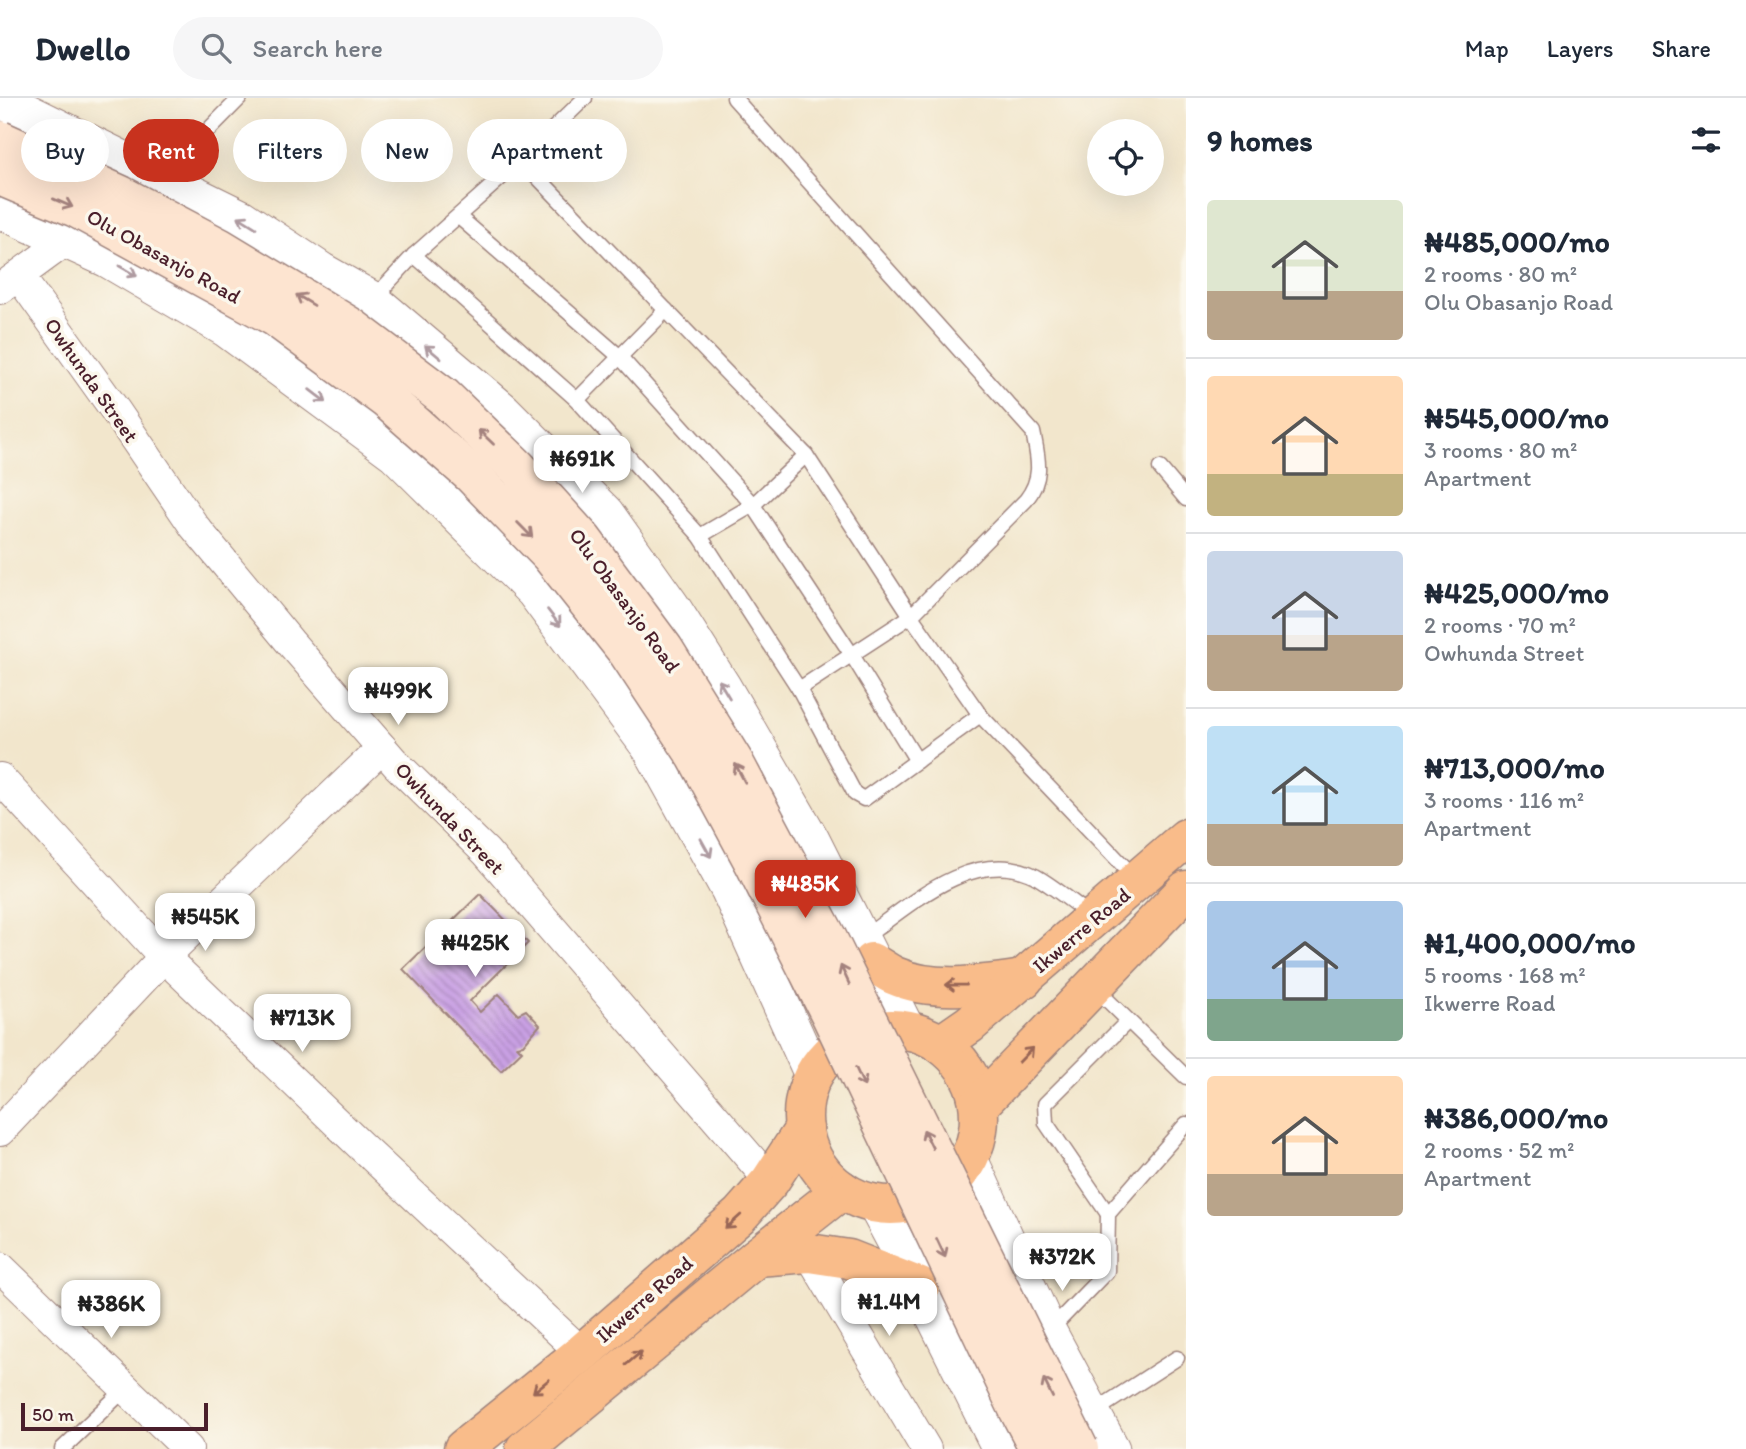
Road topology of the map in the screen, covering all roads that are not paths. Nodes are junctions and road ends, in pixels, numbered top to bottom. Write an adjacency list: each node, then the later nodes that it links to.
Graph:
1 (240, 98): 5 (lane)
2 (585, 98): 6 (lane)
3 (734, 98): 27 (lane)
4 (0, 99): 8 (street)
5 (219, 119)
6 (563, 119)
7 (0, 140): 49 (main road, Olu Obasanjo Road, one-way to 7, bridge)
8 (123, 158)
9 (0, 176): 49 (main road, Olu Obasanjo Road, one-way to 49, bridge)
10 (172, 182): 18 (street, one-way to 10)
11 (497, 182): 14 (lane)
12 (542, 182): 19 (lane)
13 (0, 210): 15 (street)
14 (459, 217): 16 (lane); 20 (lane)
15 (66, 240): 17 (street); 37 (street, one-way to 37)
16 (414, 255): 18 (lane); 21 (lane)
17 (10, 283): 31 (street, Owhunda Street)
18 (372, 300): 35 (street, one-way to 18)
19 (666, 310): 20 (lane); 22 (lane)
20 (620, 357): 21 (lane); 25 (lane)
21 (577, 400): 26 (lane)
22 (806, 455): 25 (lane); 27 (lane)
23 (1160, 468): 24 (lane)
24 (1186, 499)
25 (753, 505): 26 (lane); 28 (lane)
26 (700, 536): 29 (lane)
27 (911, 617): 28 (lane); 30 (lane)
28 (852, 655): 29 (lane); 32 (lane)
29 (799, 689): 32 (lane)
30 (980, 715): 32 (lane); 36 (lane)
31 (383, 748): 41 (street); 54 (street, Owhunda Street)
32 (917, 761)
33 (0, 778): 41 (street)
34 (1186, 838): 36 (main road, Ikwerre Road)
35 (811, 840): 37 (street); 40 (street)
36 (1138, 882): 39 (main road, Ikwerre Road)
37 (729, 889): 46 (street)
38 (1185, 894): 43 (main road, Ikwerre Road)
39 (1095, 918): 40 (lane); 42 (main road, Ikwerre Road)
40 (866, 951): 42 (main road, one-way to 40); 45 (street)
41 (164, 957): 52 (street); 62 (street)
42 (1024, 979): 45 (main road, Ikwerre Road)
43 (1093, 986): 44 (lane); 48 (main road, Ikwerre Road, one-way to 43)
44 (1128, 1021): 47 (lane); 56 (lane)
45 (923, 1037): 46 (main road); 48 (main road)
46 (813, 1075): 51 (main road)
47 (1186, 1077)
48 (979, 1105): 53 (main road)
49 (895, 1111): 66 (main road, one-way to 49, bridge); 73 (main road, one-way to 73, bridge)
50 (1186, 1124): 56 (lane)
51 (804, 1129): 54 (main road, Ikwerre Road); 55 (main road)
52 (0, 1131)
53 (969, 1158): 55 (main road); 61 (street)
54 (770, 1181): 62 (main road, Ikwerre Road, one-way to 62)
55 (859, 1198): 58 (main road, Ikwerre Road); 60 (street)
56 (1108, 1214): 61 (lane)
57 (809, 1253): 58 (main road); 60 (main road); 71 (street)
58 (757, 1256): 67 (main road, Ikwerre Road, one-way to 58)
59 (0, 1267): 65 (street)
60 (920, 1287): 64 (street)
61 (1052, 1338): 64 (street); 66 (street)
62 (582, 1353): 70 (main road, Ikwerre Road, one-way to 70)
63 (1177, 1358): 66 (lane)
64 (968, 1384): 72 (street)
65 (125, 1389): 68 (lane); 69 (street)
66 (1085, 1432): 74 (street)
67 (532, 1447)
68 (62, 1449)
69 (188, 1449)
70 (463, 1449)
71 (926, 1449)
72 (1001, 1449)
73 (1039, 1449)
74 (1111, 1449)

